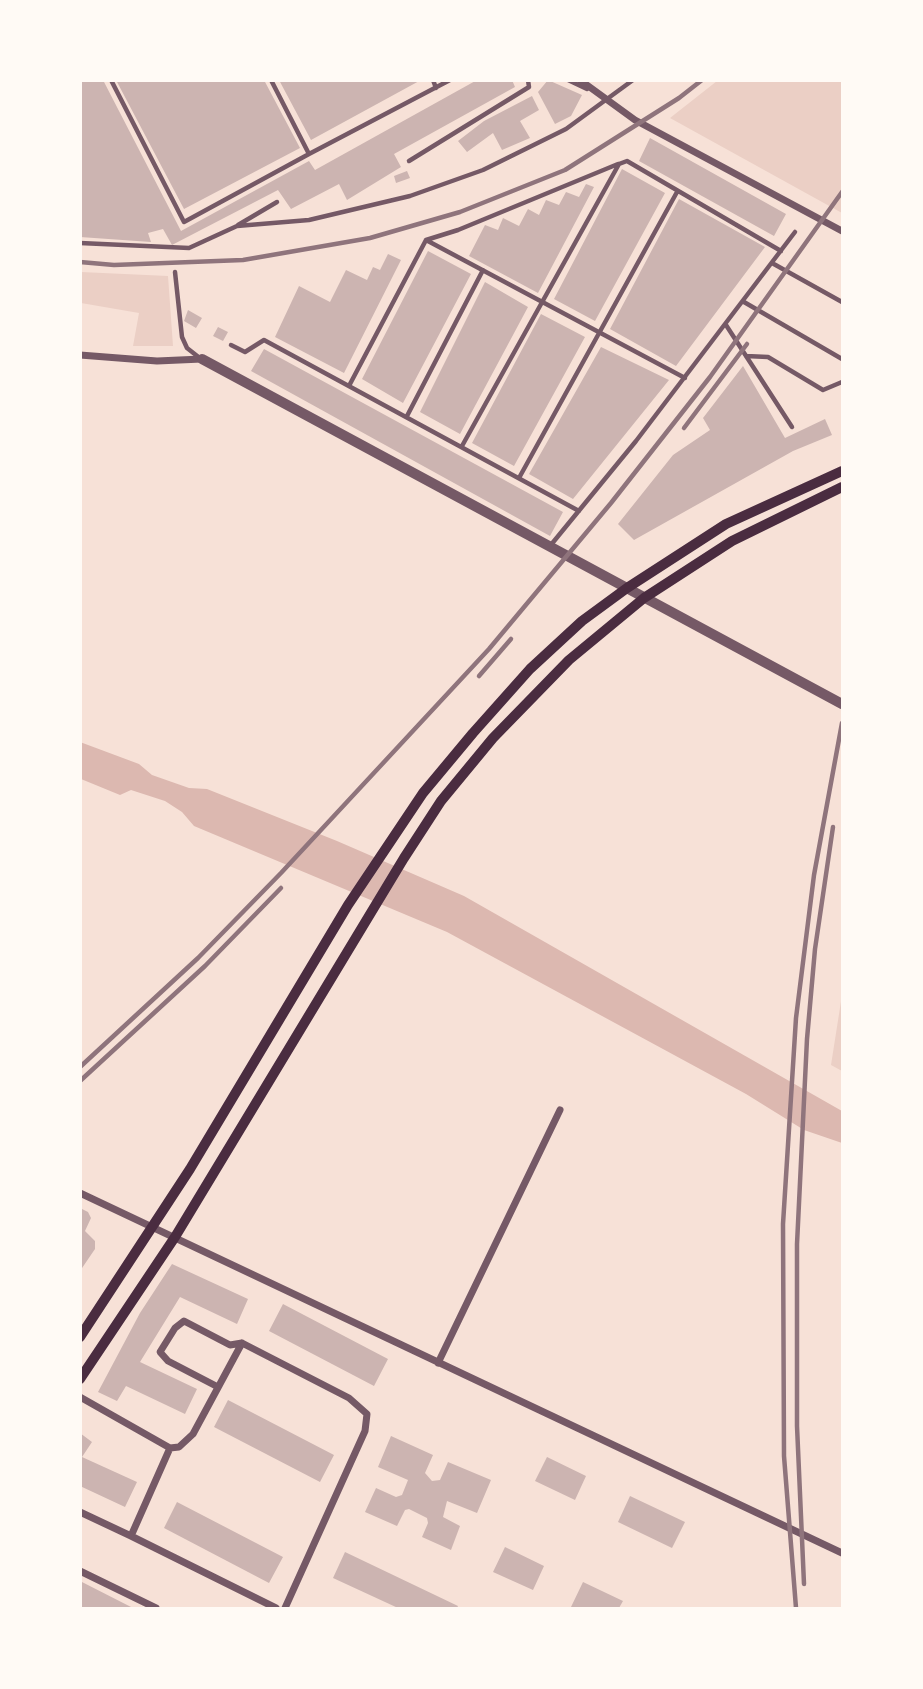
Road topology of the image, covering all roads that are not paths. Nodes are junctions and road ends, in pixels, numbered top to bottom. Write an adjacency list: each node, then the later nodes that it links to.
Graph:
1 (111, 80): 12 (lane)
2 (271, 80): 12 (lane)
3 (433, 80): 9 (lane)
4 (450, 80): 9 (lane)
5 (528, 80): 13 (lane)
6 (568, 80): 10 (lane)
7 (580, 80): 10 (street)
8 (633, 80): 11 (lane)
9 (436, 88): 12 (lane)
10 (591, 90): 11 (street)
11 (607, 101): 17 (lane); 18 (street)
12 (309, 154)
13 (408, 161)
14 (619, 163): 15 (lane); 20 (lane); 26 (lane)
15 (677, 192): 22 (lane); 30 (lane)
16 (276, 202): 17 (lane)
17 (237, 226): 21 (lane)
18 (842, 231)
19 (795, 232): 22 (lane)
20 (426, 240): 24 (lane); 38 (lane)
21 (80, 243)
22 (781, 251): 23 (lane)
23 (772, 263): 27 (lane); 28 (lane)
24 (483, 270): 26 (lane); 39 (lane)
25 (175, 272): 34 (lane)
26 (541, 301): 30 (lane); 41 (lane)
27 (744, 302): 29 (lane); 35 (lane)
28 (842, 302)
29 (726, 325): 33 (lane); 36 (lane)
30 (600, 333): 36 (lane); 43 (lane)
31 (231, 345): 38 (lane)
32 (80, 355): 34 (street)
33 (746, 356): 37 (lane); 40 (lane)
34 (202, 359): 46 (street)
35 (842, 359)
36 (685, 378): 45 (lane)
37 (842, 382)
38 (349, 384): 39 (lane)
39 (407, 416): 41 (lane)
40 (792, 427)
41 (461, 446): 43 (lane)
42 (842, 471): 47 (main road)
43 (519, 478): 45 (lane)
44 (842, 487): 48 (main road)
45 (579, 511): 46 (lane)
46 (550, 547): 47 (street)
47 (626, 588): 48 (street); 52 (main road)
48 (644, 598): 49 (street); 53 (main road)
49 (842, 704)
50 (560, 1110): 56 (street)
51 (80, 1193): 52 (street)
52 (152, 1226): 53 (street); 54 (main road)
53 (175, 1237): 56 (street); 57 (main road)
54 (80, 1337)
55 (242, 1343): 58 (street); 58 (street); 67 (street)
56 (438, 1363): 63 (street)
57 (80, 1379)
58 (218, 1387): 60 (street)
59 (80, 1397): 60 (street)
60 (170, 1448): 62 (street)
61 (80, 1512): 62 (street)
62 (131, 1536): 66 (street)
63 (842, 1553)
64 (80, 1571): 65 (street)
65 (156, 1608)
66 (276, 1608)
67 (285, 1608)

